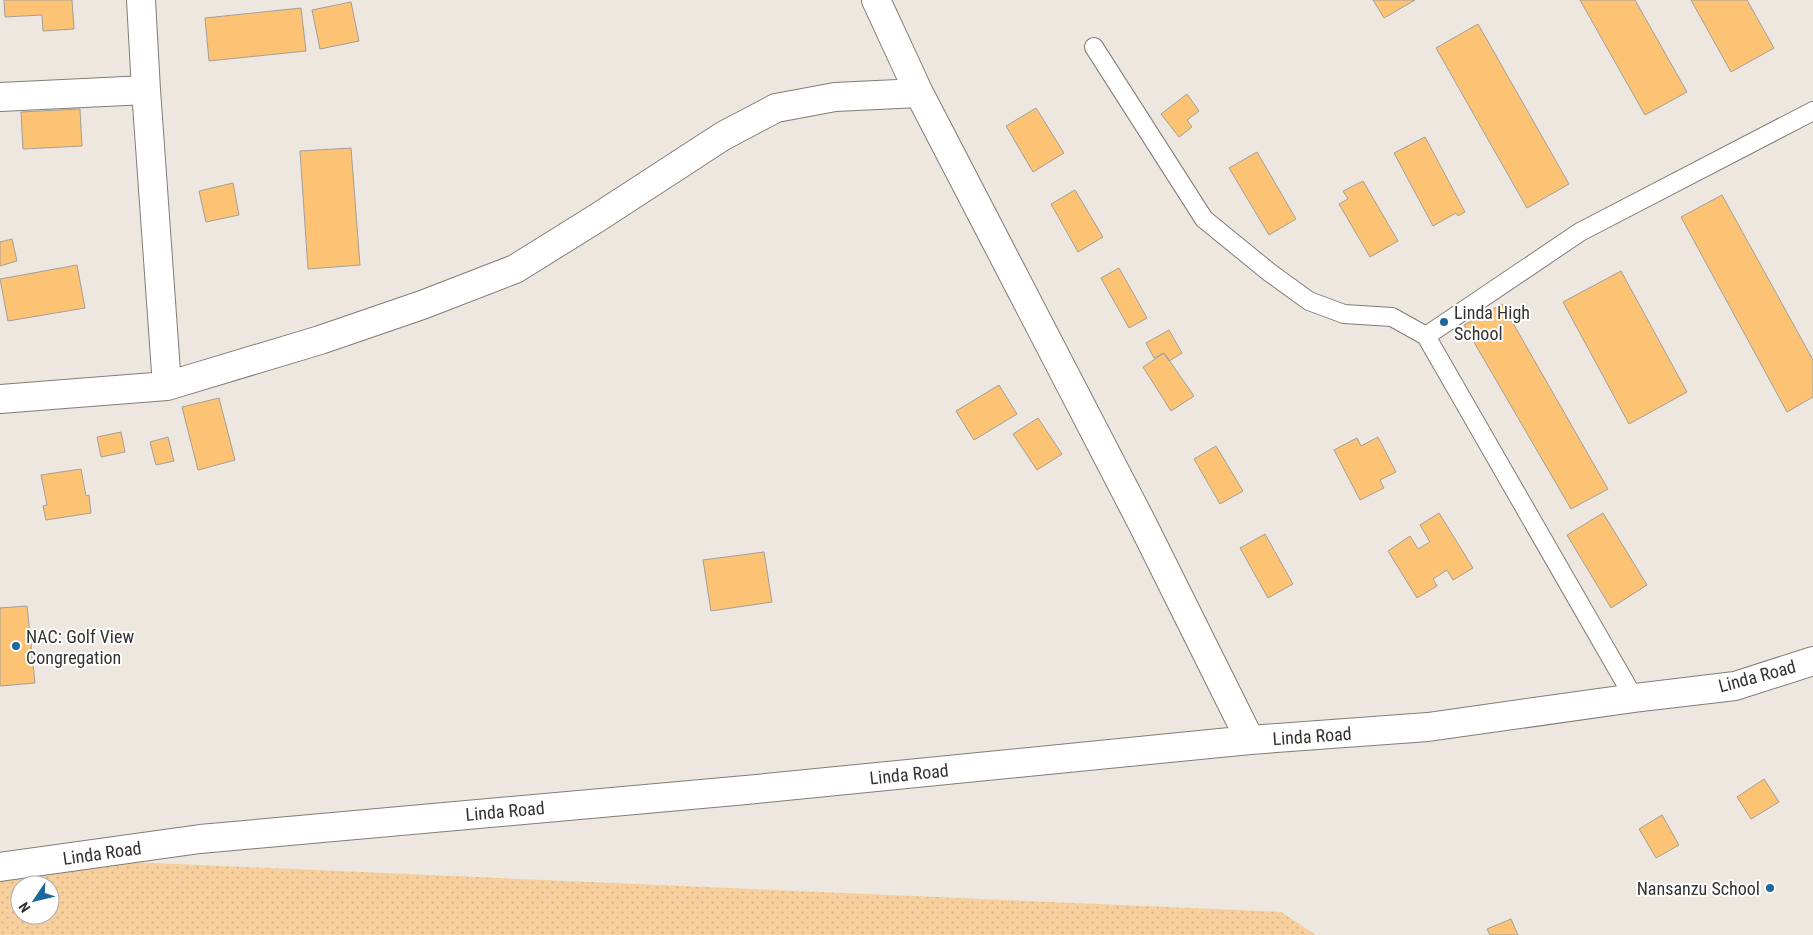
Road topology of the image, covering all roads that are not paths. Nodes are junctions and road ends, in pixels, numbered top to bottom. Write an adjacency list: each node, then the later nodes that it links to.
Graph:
1 (141, 0): 4 (street)
2 (876, 0): 5 (street)
3 (1094, 47): 8 (lane)
4 (146, 90): 6 (street); 9 (street)
5 (919, 93): 9 (street); 13 (street)
6 (0, 97)
7 (1813, 111): 8 (lane)
8 (1426, 336): 12 (lane)
9 (167, 386): 10 (street)
10 (0, 398)
11 (1813, 661): 12 (street, Linda Road)
12 (1634, 698): 13 (street, Linda Road)
13 (1250, 740): 14 (street, Linda Road)
14 (0, 867)

